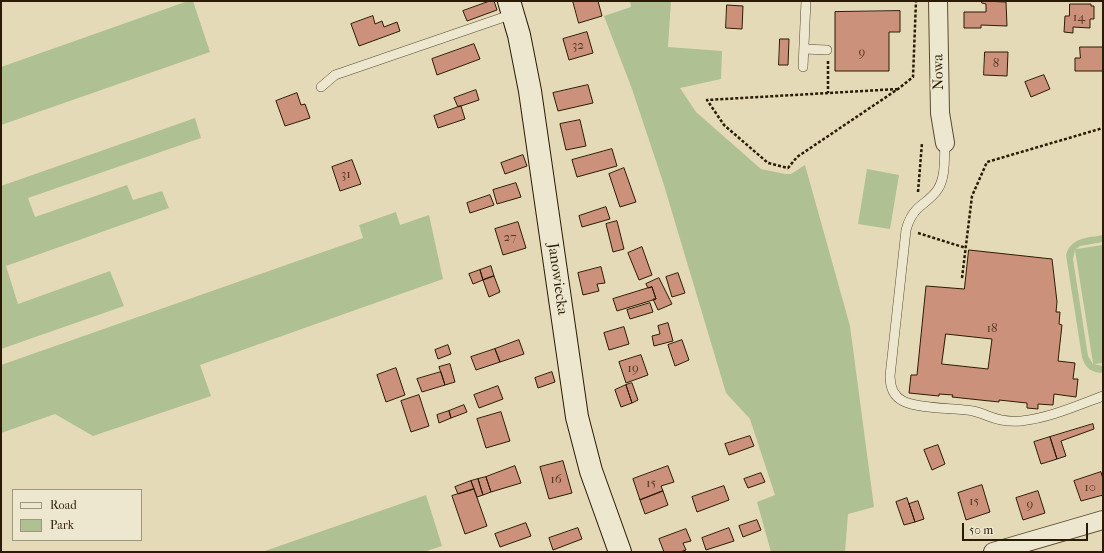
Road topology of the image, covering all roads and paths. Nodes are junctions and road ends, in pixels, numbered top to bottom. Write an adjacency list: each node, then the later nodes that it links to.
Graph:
1 (806, 1): 5 (lane)
2 (916, 1): 9 (path)
3 (938, 1): 12 (street, Nowa)
4 (511, 7): 8 (lane); 16 (street, Janowiecka)
5 (804, 49): 6 (lane); 7 (lane)
6 (827, 50): 10 (path)
7 (803, 67)
8 (321, 87)
9 (898, 89): 10 (path); 10 (path)
10 (828, 93)
11 (1103, 128): 13 (path)
12 (944, 143): 14 (lane)
13 (962, 278)
14 (1103, 396)
15 (1103, 520): 17 (street)
16 (620, 552)
17 (994, 552)

